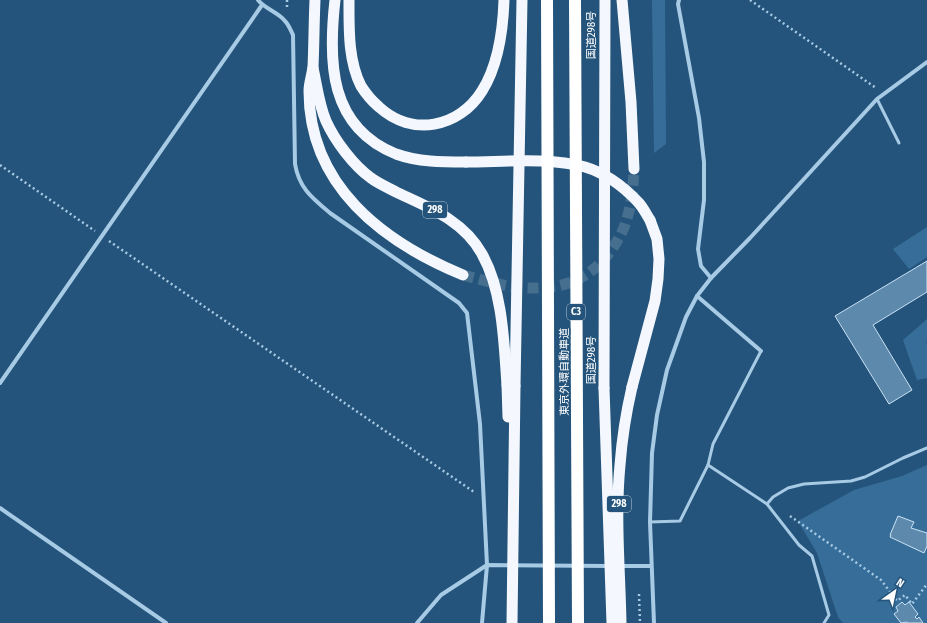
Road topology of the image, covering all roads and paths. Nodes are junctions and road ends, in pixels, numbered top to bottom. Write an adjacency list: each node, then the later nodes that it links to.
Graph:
1 (258, 0): 13 (street)
2 (315, 0): 15 (highway, 298)
3 (335, 0): 46 (highway, 298, bridge)
4 (349, 0): 5 (highway)
5 (504, 0)
6 (522, 0): 27 (highway, 298)
7 (547, 0): 43 (highway, 東京外環自動車道, bridge)
8 (575, 0): 44 (highway, 東京外環自動車道 / C3, bridge)
9 (605, 0): 45 (highway, 国道298号 / 298, bridge)
10 (622, 0): 20 (highway)
11 (679, 0): 23 (street)
12 (750, 0): 16 (path)
13 (262, 5): 21 (street); 30 (street)
14 (927, 62): 16 (street)
15 (313, 68): 22 (highway, 298); 27 (highway, 298)
16 (883, 94): 17 (street)
17 (877, 99): 18 (lane); 23 (street)
18 (899, 143)
19 (0, 165): 21 (path)
20 (634, 169)
21 (102, 236): 26 (street); 30 (path)
22 (463, 275)
23 (711, 278): 24 (street)
24 (697, 296): 25 (street); 34 (street)
25 (761, 351): 29 (lane)
26 (0, 383)
27 (511, 385): 42 (highway, 298, bridge)
28 (927, 448): 31 (lane)
29 (708, 465): 31 (lane); 34 (lane)
30 (483, 498): 35 (street)
31 (767, 504): 49 (lane)
32 (0, 508): 39 (street)
33 (793, 518): 37 (path)
34 (650, 522): 36 (street)
35 (487, 565): 36 (street); 40 (street); 41 (street)
36 (651, 566): 48 (street)
37 (927, 584)
38 (639, 594): 47 (path)
39 (166, 623)
40 (417, 623)
41 (482, 623)
42 (512, 623)
43 (549, 623)
44 (578, 623)
45 (612, 623)
46 (621, 623)
47 (640, 623)
48 (654, 623)
49 (824, 623)

